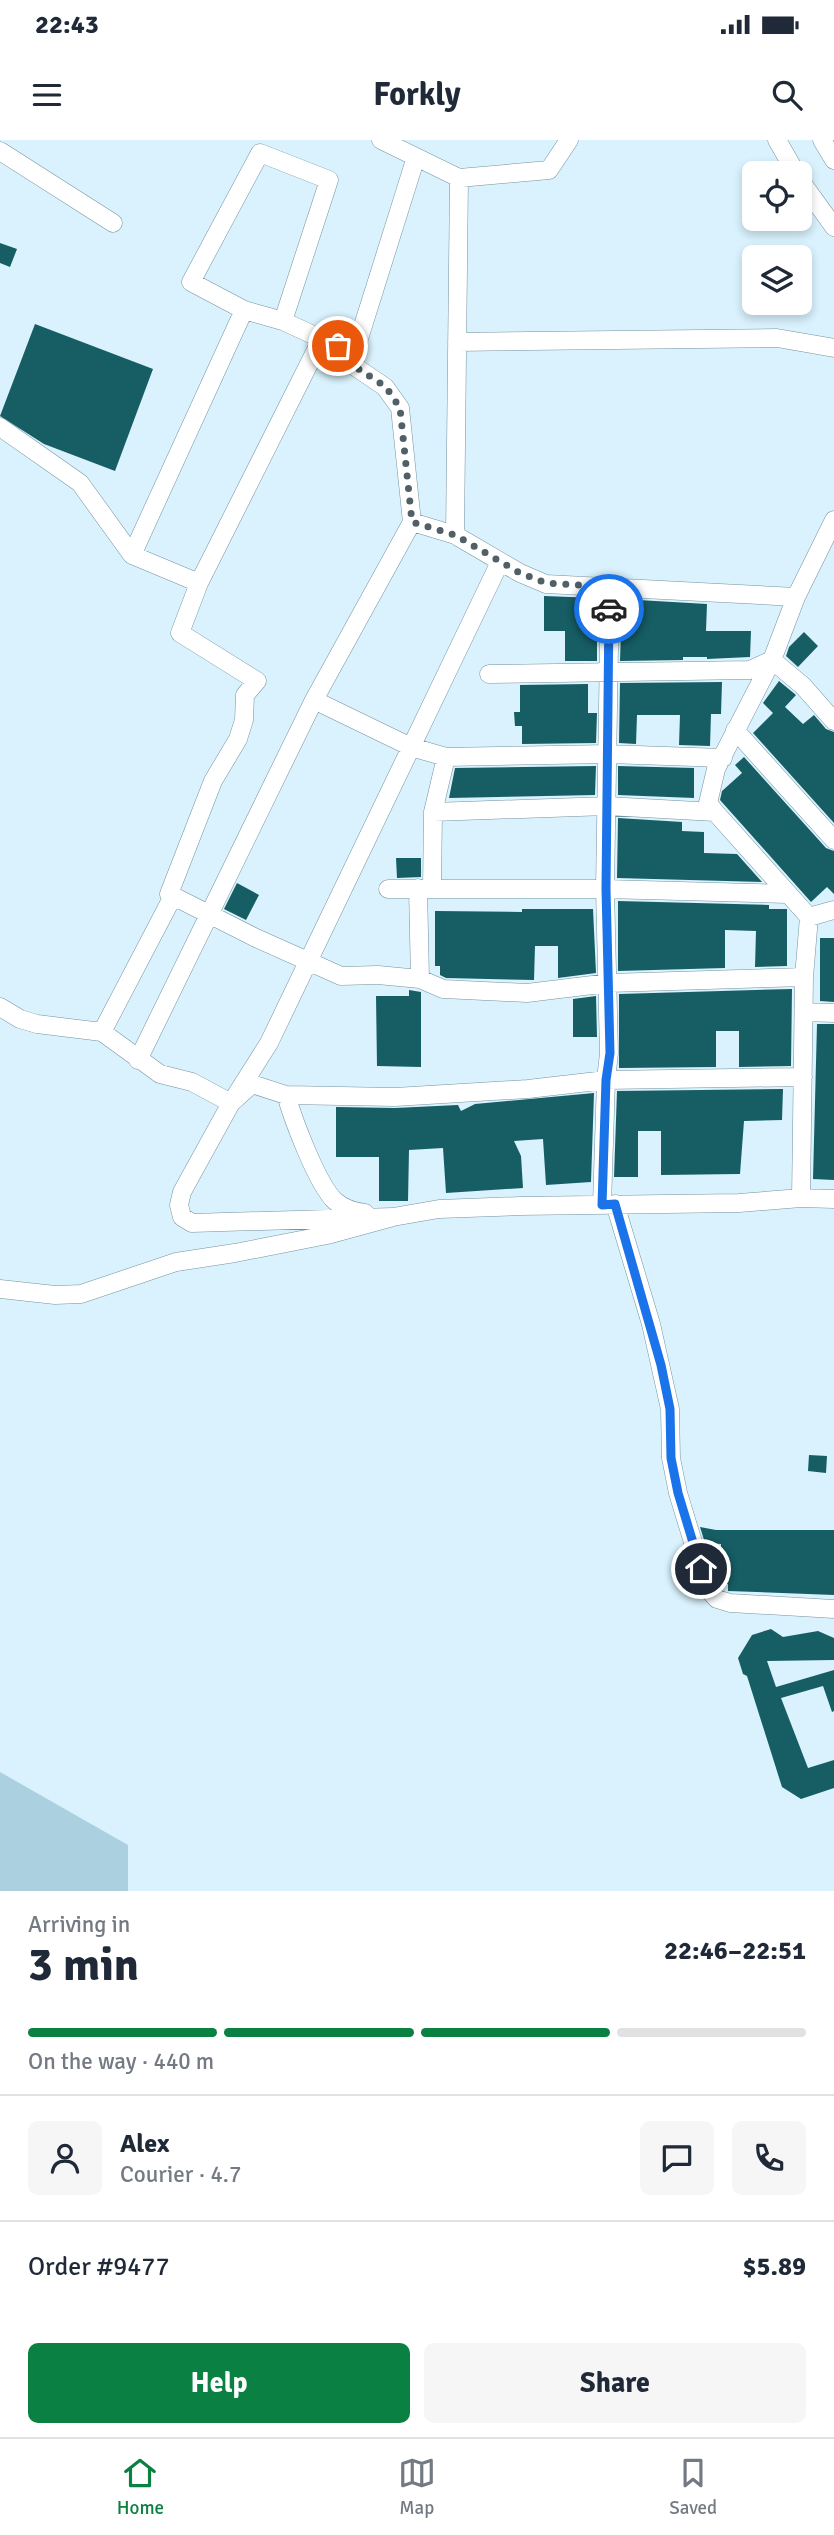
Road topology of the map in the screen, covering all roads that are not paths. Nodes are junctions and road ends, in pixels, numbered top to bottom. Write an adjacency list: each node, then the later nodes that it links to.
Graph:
1 (381, 140): 6 (street)
2 (569, 140): 9 (street)
3 (777, 140): 8 (street)
4 (822, 140): 7 (street)
5 (0, 151): 11 (street)
6 (416, 158): 9 (street); 18 (street)
7 (834, 160)
8 (789, 161)
9 (459, 178): 16 (street)
10 (812, 197): 12 (street)
11 (113, 223)
12 (834, 227)
13 (244, 310): 14 (street); 14 (street); 23 (street)
14 (284, 321): 15 (street)
15 (322, 338): 18 (street); 25 (street)
16 (457, 342): 17 (street); 22 (street)
17 (834, 348)
18 (354, 354): 21 (street)
19 (0, 427): 23 (street)
20 (834, 520): 27 (street)
21 (412, 522): 22 (street); 31 (street)
22 (455, 535): 24 (street)
23 (132, 555): 25 (street)
24 (500, 562): 26 (street); 34 (street)
25 (198, 583): 45 (street)
26 (610, 587): 27 (street); 29 (street)
27 (796, 597): 28 (street)
28 (772, 660): 29 (street); 32 (street); 33 (street)
29 (609, 672): 30 (street); 35 (street)
30 (489, 674)
31 (314, 700): 34 (street); 48 (street)
32 (834, 721)
33 (735, 730): 37 (street); 41 (street)
34 (411, 747): 36 (street); 50 (street)
35 (608, 754): 36 (street); 37 (street); 38 (street)
36 (446, 757): 39 (street)
37 (723, 758): 40 (street)
38 (607, 806): 39 (street); 40 (street); 44 (street)
39 (433, 812): 42 (street)
40 (715, 812): 46 (street)
41 (834, 840)
42 (425, 888): 43 (street); 44 (street); 52 (street)
43 (388, 889)
44 (606, 889): 46 (street); 53 (street)
45 (169, 894): 48 (street); 57 (street)
46 (787, 894): 49 (street)
47 (833, 910): 49 (street)
48 (210, 912): 50 (street); 58 (street)
49 (809, 917): 51 (street)
50 (308, 961): 52 (street); 62 (street)
51 (804, 976): 53 (street); 55 (street)
52 (420, 979): 53 (street)
53 (609, 983): 60 (street)
54 (0, 1007): 57 (street)
55 (805, 1012): 56 (street); 59 (street)
56 (834, 1013)
57 (102, 1032): 58 (street)
58 (138, 1060): 62 (street)
59 (803, 1077): 60 (street); 63 (street)
60 (606, 1080): 61 (street); 65 (street)
61 (286, 1095): 62 (street); 66 (street)
62 (231, 1103): 66 (street)
63 (801, 1198): 64 (street); 65 (street)
64 (834, 1199)
65 (608, 1204): 66 (street); 68 (street)
66 (393, 1217): 67 (street)
67 (0, 1289)
68 (834, 1609)

